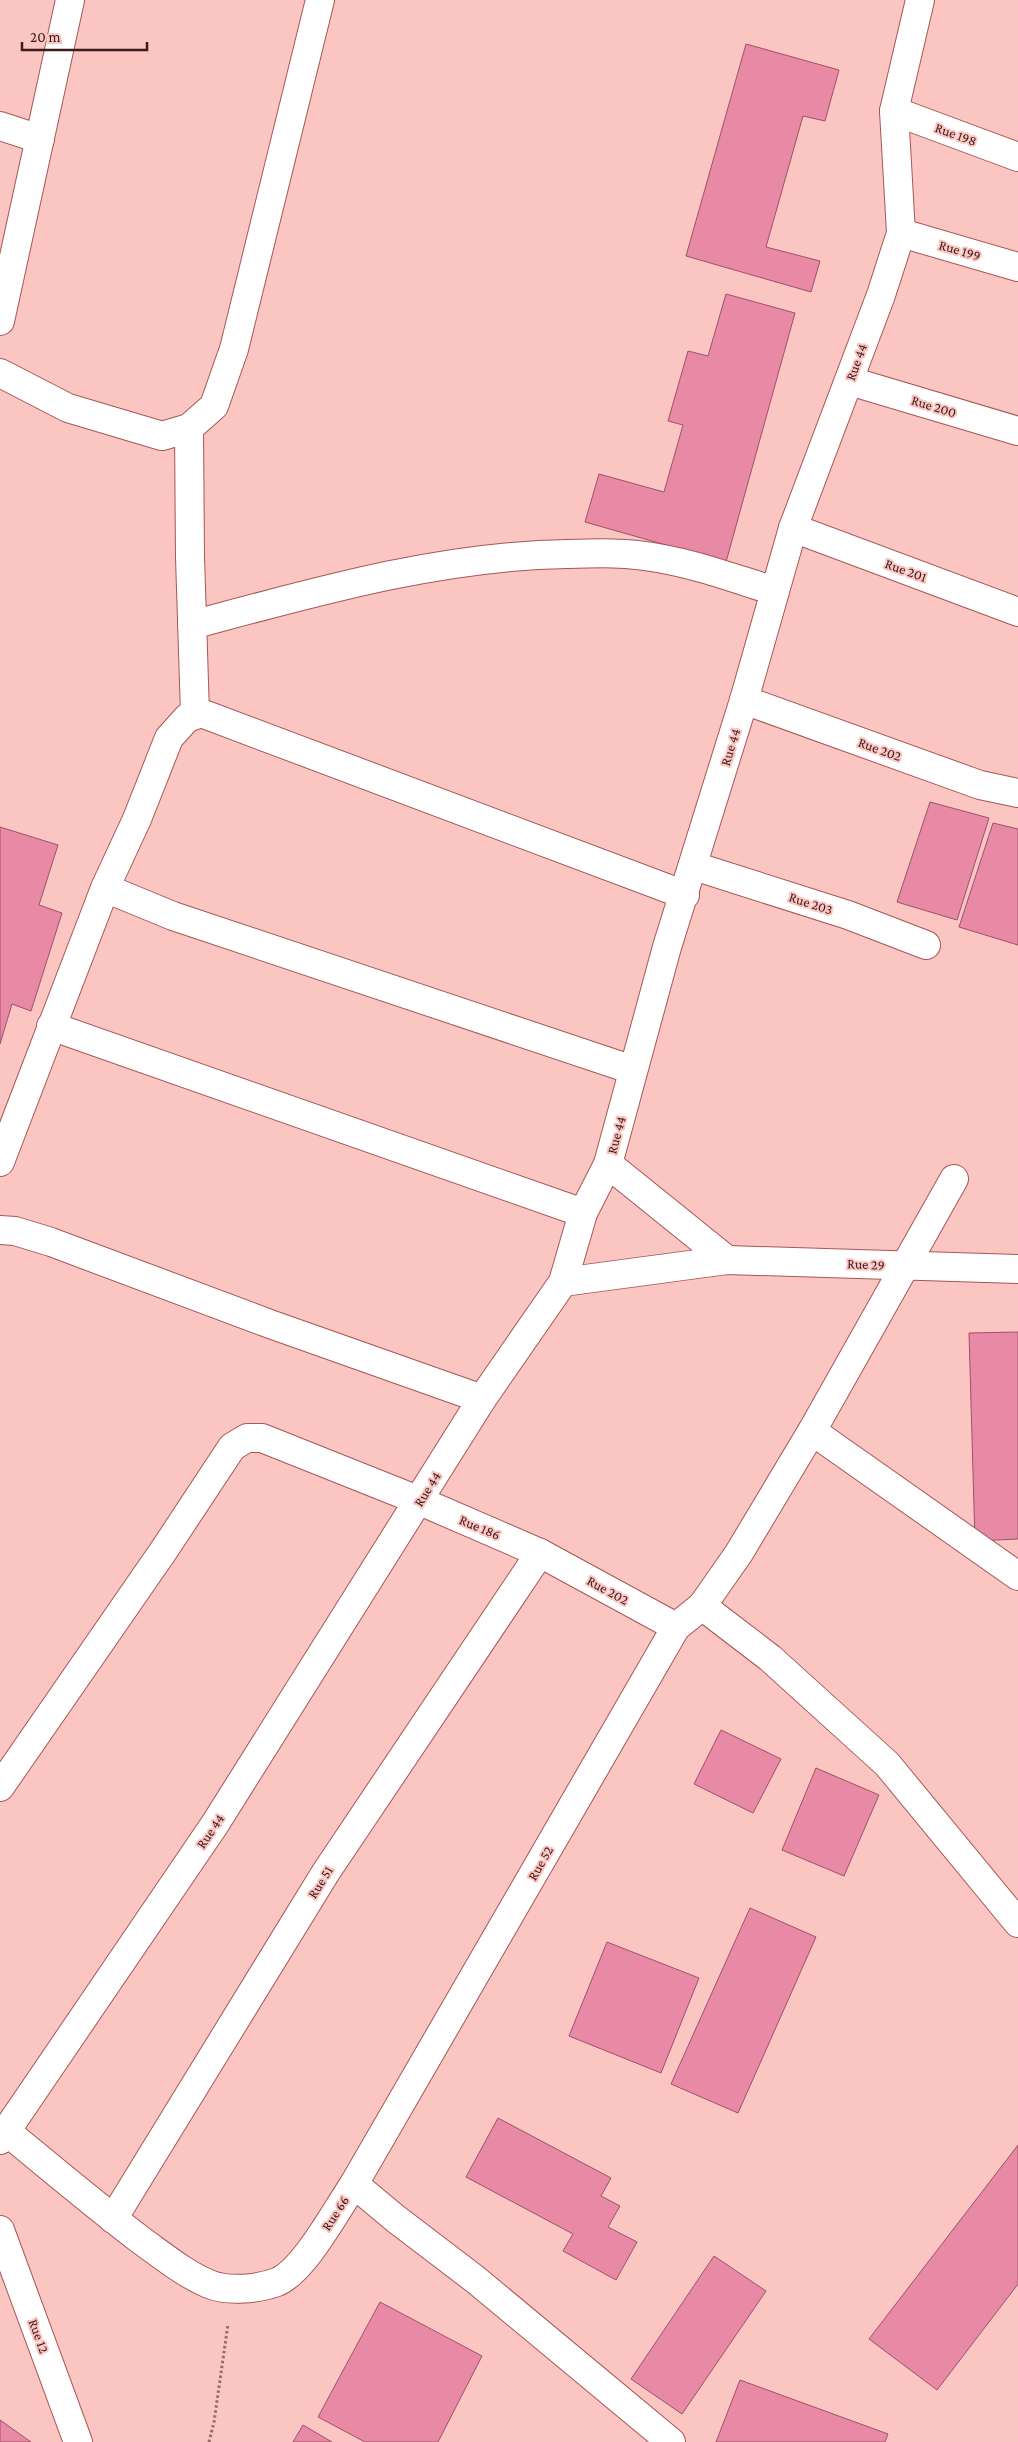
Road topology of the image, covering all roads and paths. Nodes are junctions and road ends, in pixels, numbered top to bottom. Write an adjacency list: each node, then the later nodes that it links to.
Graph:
1 (70, 0): 6 (street)
2 (320, 0): 13 (street)
3 (920, 0): 4 (street, Rue 44)
4 (894, 111): 7 (street, Rue 198); 8 (street, Rue 44)
5 (0, 126): 6 (street)
6 (40, 139): 10 (street)
7 (1018, 157)
8 (901, 233): 9 (street, Rue 199); 12 (street, Rue 44)
9 (1018, 267)
10 (0, 321)
11 (0, 373): 13 (street)
12 (850, 381): 14 (street, Rue 200); 15 (street, Rue 44)
13 (189, 428): 18 (street)
14 (1018, 431)
15 (793, 528): 16 (street, Rue 44); 17 (street, Rue 201)
16 (775, 591): 18 (street); 19 (street, Rue 44)
17 (1018, 612)
18 (192, 625): 20 (street)
19 (744, 700): 21 (street, Rue 202); 22 (street, Rue 44)
20 (195, 714): 23 (street); 24 (street)
21 (1018, 793)
22 (694, 866): 24 (street, Rue 44); 25 (street, Rue 203)
23 (105, 888): 26 (street); 27 (street)
24 (685, 895): 27 (street, Rue 44)
25 (926, 945)
26 (51, 1026): 28 (street); 31 (street)
27 (633, 1070): 29 (street, Rue 44)
28 (0, 1162)
29 (608, 1164): 31 (street, Rue 44); 33 (street)
30 (954, 1178): 34 (street)
31 (583, 1212): 36 (street, Rue 44)
32 (0, 1230): 37 (street)
33 (727, 1260): 34 (street, Rue 29); 36 (street, Rue 29)
34 (906, 1265): 35 (street, Rue 29); 38 (street, Rue 52)
35 (1018, 1269)
36 (563, 1282): 37 (street, Rue 44)
37 (482, 1398): 39 (street, Rue 44)
38 (812, 1431): 41 (street); 42 (street, Rue 52)
39 (420, 1501): 40 (street, Rue 186); 44 (street, Rue 186); 46 (street, Rue 44)
40 (540, 1553): 43 (street, Rue 202); 48 (street, Rue 51)
41 (1018, 1576)
42 (702, 1606): 43 (street, Rue 52); 45 (street)
43 (676, 1628): 47 (street, Rue 52)
44 (0, 1787)
45 (1018, 1922)
46 (3, 2135): 48 (street, Rue 66)
47 (354, 2184): 50 (street, Rue 66); 53 (street, Rue 66)
48 (113, 2219): 50 (street, Rue 66)
49 (0, 2230): 51 (street, Rue 12)
50 (233, 2289): 52 (path)
51 (78, 2442)
52 (209, 2442)
53 (671, 2442)

